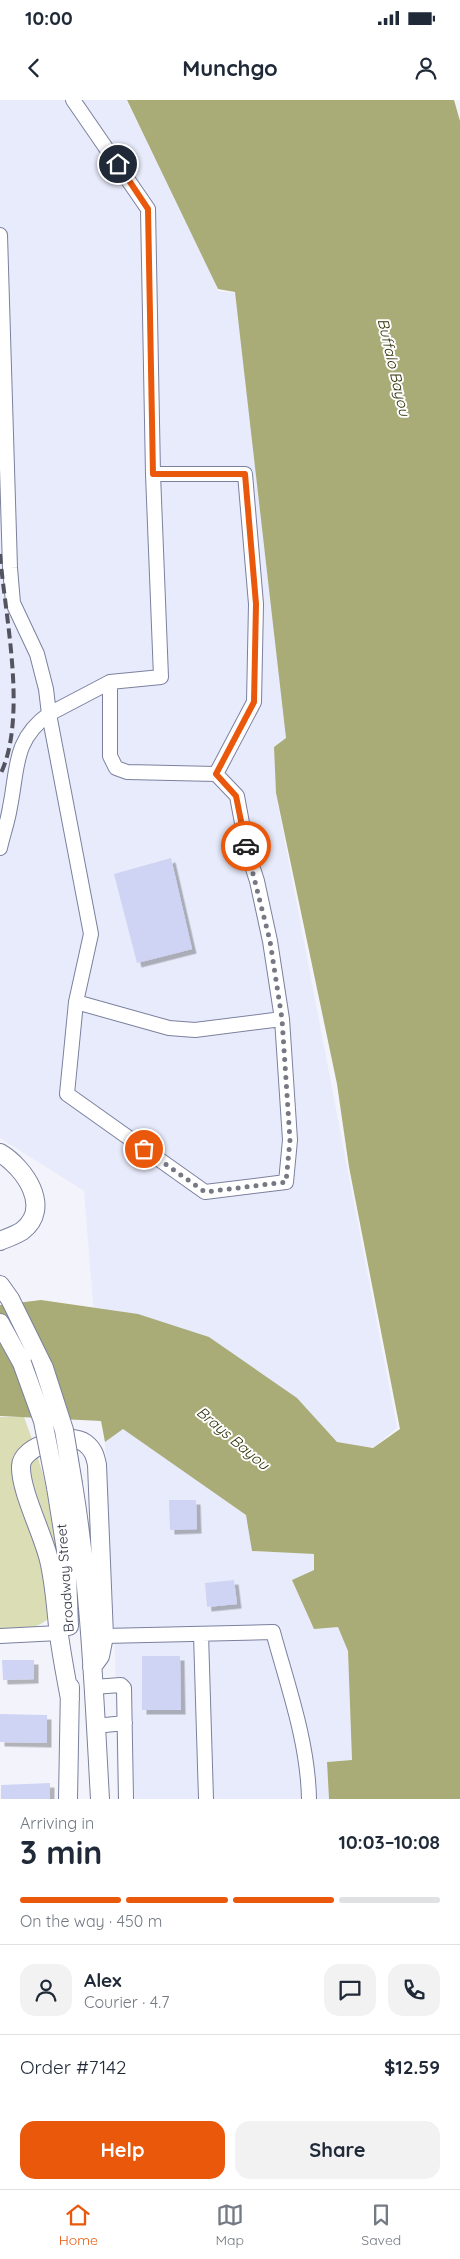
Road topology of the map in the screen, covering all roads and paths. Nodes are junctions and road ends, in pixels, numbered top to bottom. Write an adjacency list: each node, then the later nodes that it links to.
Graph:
1 (73, 100): 3 (street)
2 (0, 235): 5 (street)
3 (153, 474): 4 (street); 6 (street)
4 (110, 682): 5 (street); 6 (street)
5 (49, 714): 7 (street); 8 (street)
6 (216, 774): 9 (street)
7 (0, 848)
8 (76, 1002): 9 (street); 9 (street)
9 (282, 1019)
10 (0, 1153): 11 (main road)
11 (0, 1240)
12 (0, 1285): 14 (main road, Broadway Street, bridge)
13 (0, 1323): 14 (main road, Broadway Street, bridge)
14 (64, 1485): 19 (main road, Broadway Street); 21 (main road, Broadway Street)
15 (59, 1633): 17 (street); 18 (main road); 21 (main road)
16 (201, 1634): 18 (street); 27 (street); 28 (street)
17 (0, 1636)
18 (104, 1636): 19 (main road)
19 (92, 1666): 20 (main road, Broadway Street)
20 (93, 1687): 22 (street); 23 (main road, Broadway Street)
21 (70, 1699): 24 (main road, Broadway Street)
22 (125, 1723): 23 (street); 26 (street)
23 (95, 1726): 25 (main road, Broadway Street)
24 (68, 1799)
25 (100, 1799)
26 (126, 1799)
27 (206, 1799)
28 (309, 1799)

